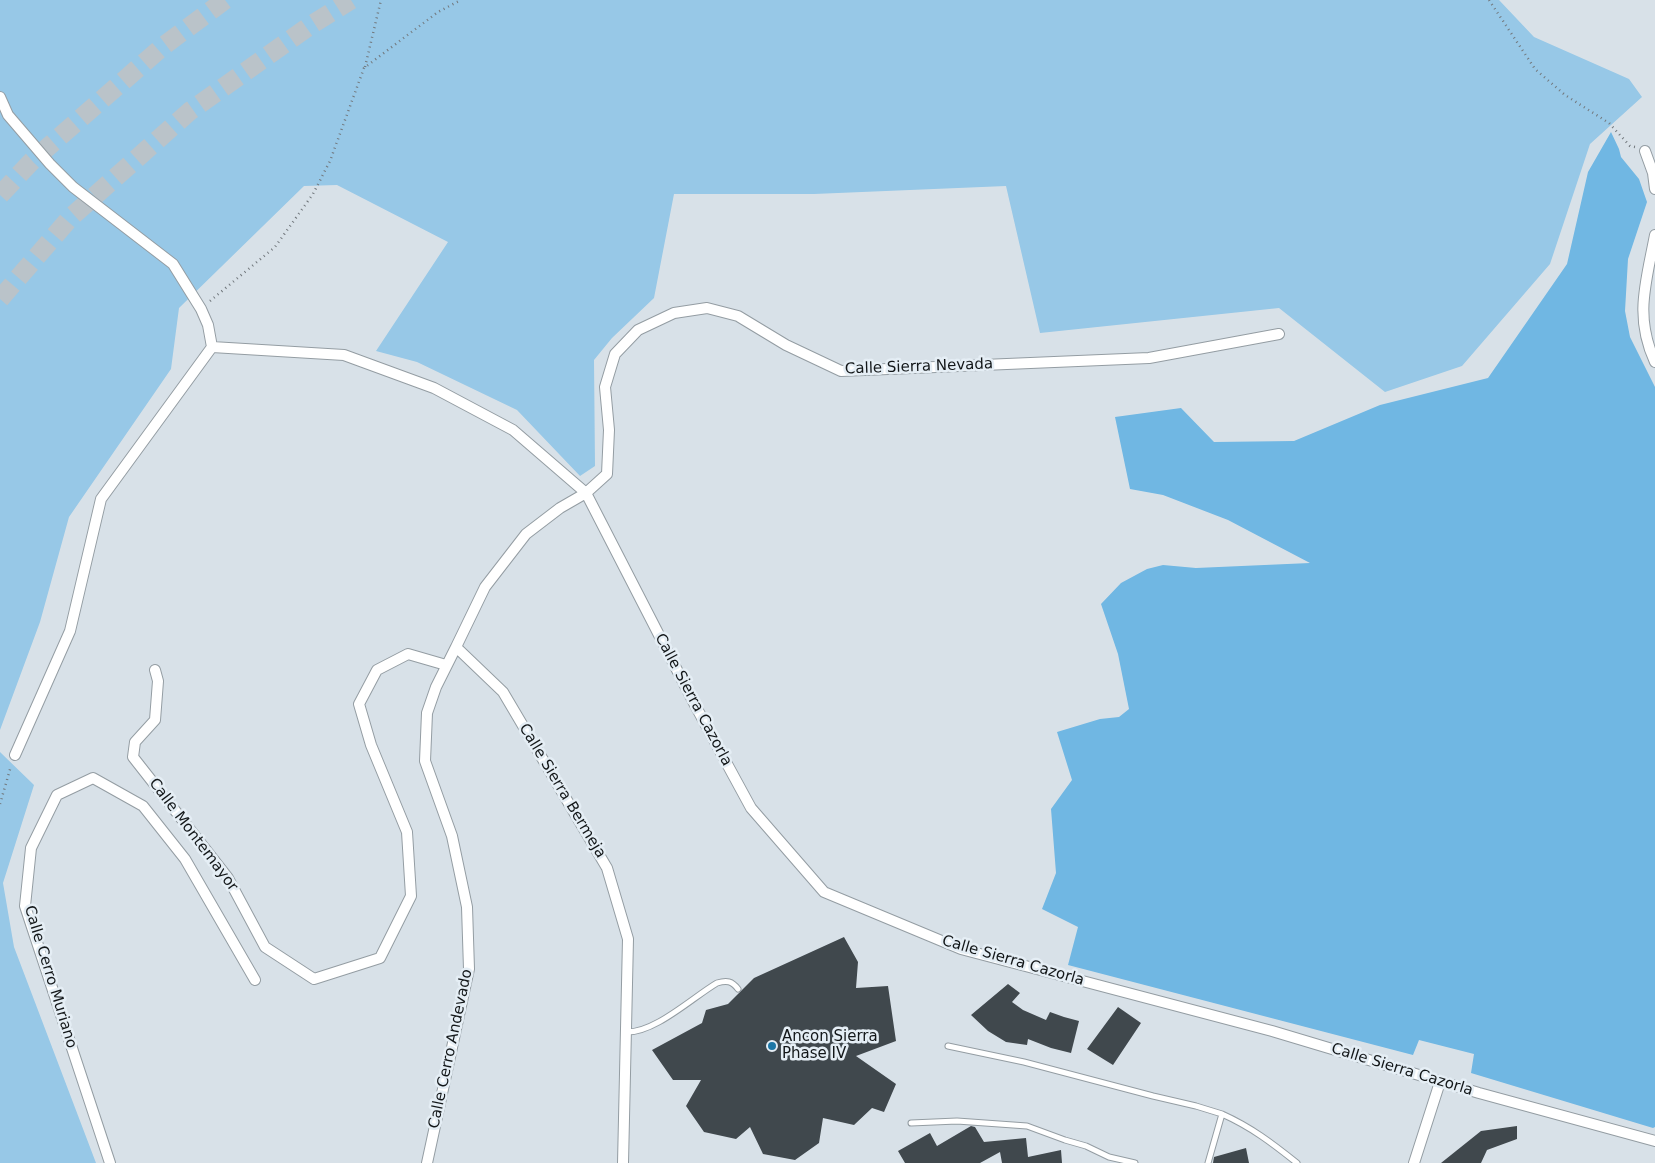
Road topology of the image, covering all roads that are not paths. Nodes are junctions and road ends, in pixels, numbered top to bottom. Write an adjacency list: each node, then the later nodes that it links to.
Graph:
1 (0, 96): 6 (street)
2 (1644, 150): 3 (street)
3 (1655, 189)
4 (1655, 235): 7 (street)
5 (1279, 334): 8 (street, Calle Sierra Nevada)
6 (212, 347): 8 (street); 12 (street)
7 (1655, 362)
8 (586, 493): 9 (street); 17 (street, Calle Sierra Cazorla)
9 (456, 647): 10 (street, Calle Cerro Andevado); 15 (street, Calle Sierra Bermeja)
10 (446, 665): 11 (street, Calle Montemayor); 22 (street, Calle Cerro Andevado)
11 (155, 670)
12 (15, 755)
13 (255, 980): 21 (street, Calle Cerro Muriano)
14 (738, 989): 15 (lane)
15 (625, 1032): 23 (street, Calle Sierra Bermeja)
16 (948, 1046): 18 (lane)
17 (1440, 1082): 20 (street, Calle Sierra Cazorla); 27 (street)
18 (1222, 1114): 25 (lane); 26 (lane)
19 (911, 1123): 24 (lane)
20 (1655, 1141)
21 (110, 1163)
22 (427, 1163)
23 (622, 1163)
24 (1136, 1163)
25 (1208, 1163)
26 (1297, 1163)
27 (1414, 1163)

